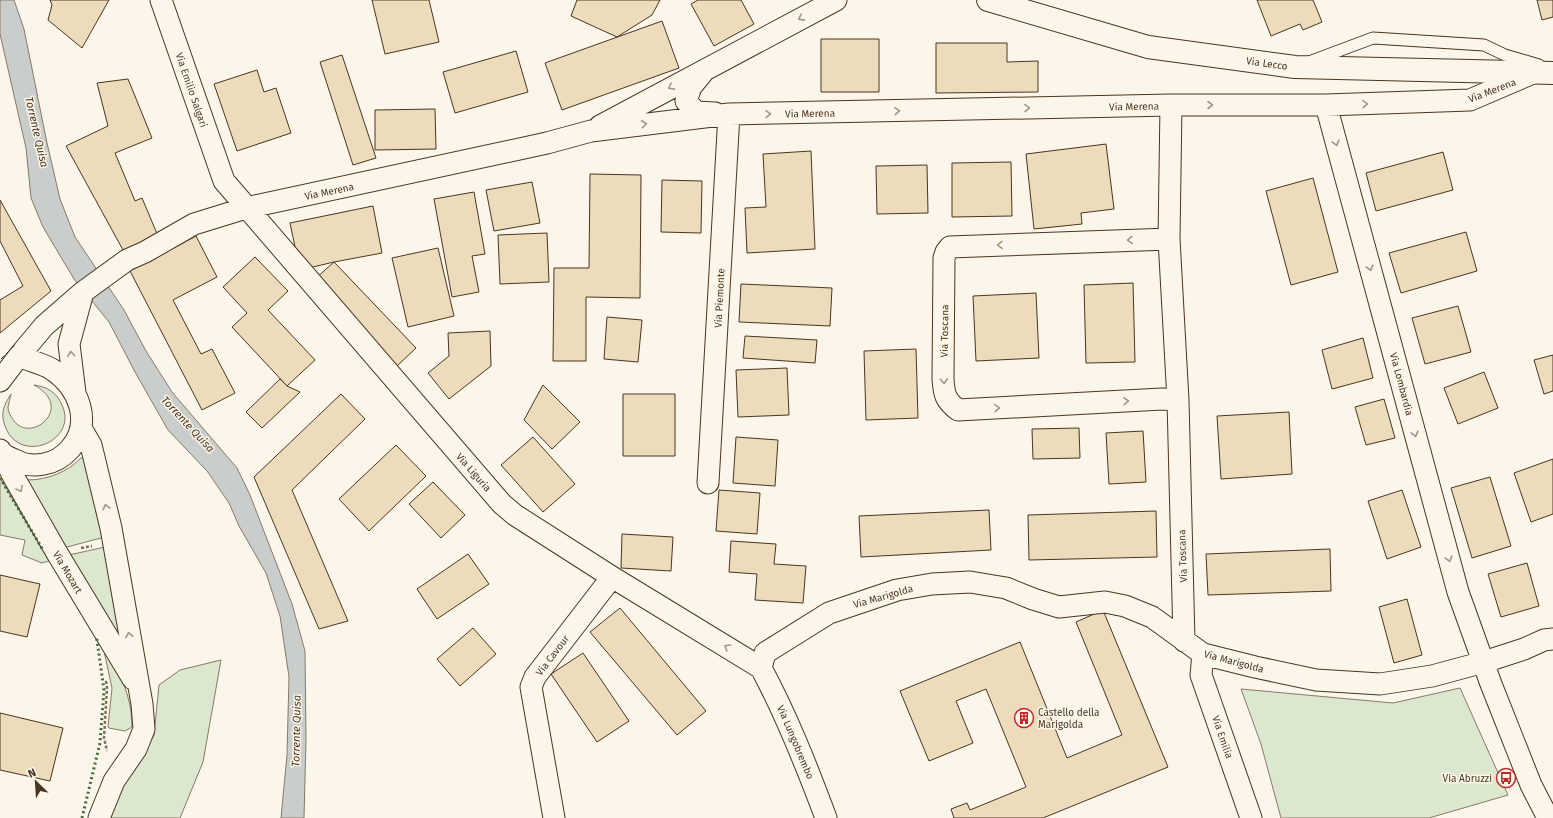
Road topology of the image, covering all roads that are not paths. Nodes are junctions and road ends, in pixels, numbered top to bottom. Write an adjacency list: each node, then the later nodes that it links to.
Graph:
1 (161, 0): 11 (street, Via Emilio Salgari)
2 (836, 0): 5 (street, Via Merena, one-way to 5)
3 (988, 0): 4 (main road, Via Lecco)
4 (1295, 67): 6 (main road, Via Lecco); 6 (lane)
5 (705, 69): 9 (street, Via Merena); 10 (street, Via Merena, one-way to 10)
6 (1546, 72): 8 (street, Via Merena, one-way to 6)
7 (1171, 105): 8 (street, Via Merena, one-way to 8); 9 (street, Via Merena, one-way to 7); 12 (street, Via Toscana)
8 (1326, 105): 25 (street, Via Lombardia, one-way to 25)
9 (728, 114): 10 (street, Via Merena, one-way to 9); 20 (street, Via Piemonte)
10 (592, 130): 11 (street, Via Merena)
11 (246, 208): 13 (street, Via Merena); 21 (street, Via Liguria)
12 (1169, 238): 17 (street, Via Toscana); 17 (street, Via Toscana, one-way to 17)
13 (83, 292): 14 (street, Via Merena); 16 (street, one-way to 13)
14 (19, 356): 15 (street, Via Merena); 16 (street)
15 (0, 381)
16 (75, 393): 18 (street)
17 (1178, 400): 23 (street, Via Toscana)
18 (81, 428): 19 (street); 27 (street, Via Mozart, one-way to 18)
19 (1, 452): 27 (street, Via Mozart, one-way to 27)
20 (708, 482)
21 (612, 577): 26 (street, Via Liguria, one-way to 21); 29 (street, Via Cavour)
22 (1553, 639): 25 (street, Via Marigolda)
23 (1184, 641): 24 (street, Via Marigolda); 26 (street, Via Marigolda)
24 (1203, 654): 25 (street, Via Marigolda); 31 (street, Via Emilia)
25 (1484, 662): 32 (street)
26 (761, 668): 30 (street, Via Lungobrembo)
27 (138, 688): 28 (street, Via Mozart)
28 (99, 818)
29 (554, 818)
30 (826, 818)
31 (1251, 818)
32 (1548, 818)

